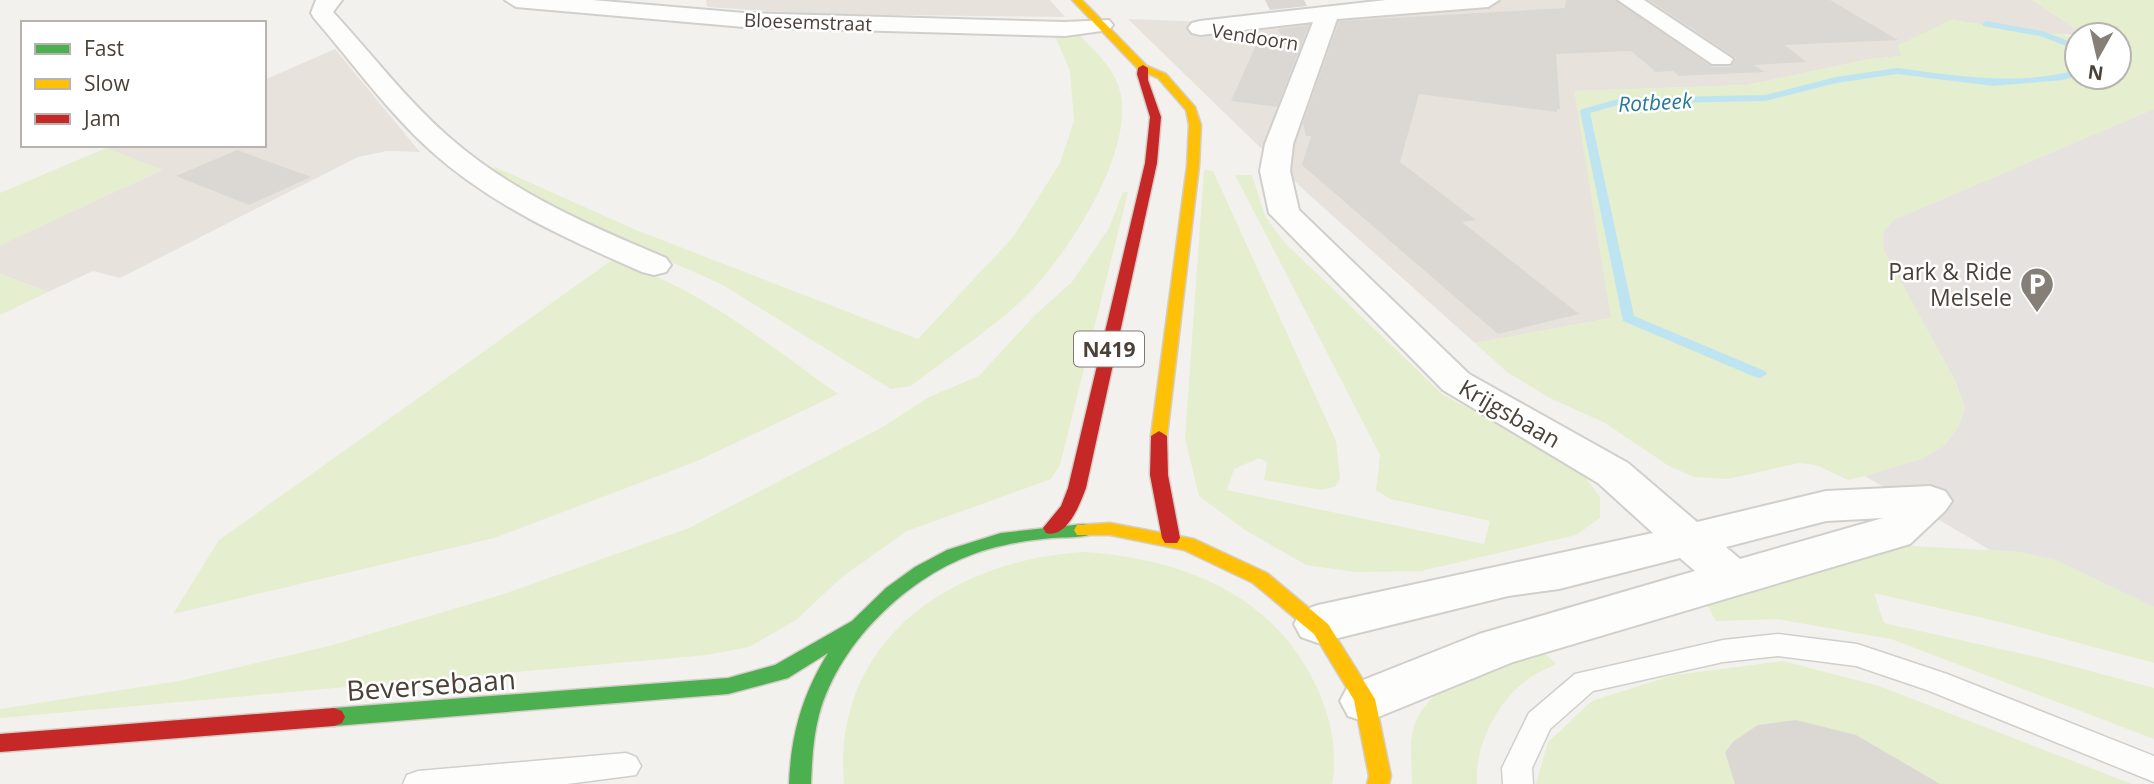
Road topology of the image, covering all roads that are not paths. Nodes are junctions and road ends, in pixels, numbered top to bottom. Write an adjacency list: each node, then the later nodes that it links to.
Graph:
1 (331, 0): 13 (street)
2 (516, 0): 6 (street, Bloesemstraat)
3 (1077, 0): 8 (main road, N419)
4 (1488, 0): 7 (street, Vendoorn)
5 (1629, 0): 10 (street)
6 (681, 7): 8 (street, Bloesemstraat)
7 (1328, 14): 9 (street, Vendoorn); 9 (street, Vendoorn)
8 (1101, 25): 11 (main road, N419)
9 (1313, 46): 12 (street, Vendoorn)
10 (1721, 59)
11 (1143, 68): 14 (main road, N419); 15 (main road, N419)
12 (1275, 171): 16 (street, Krijgsbaan)
13 (654, 265)
14 (1052, 528): 15 (main road); 19 (main road)
15 (1171, 538): 18 (main road)
16 (1691, 539): 17 (street, Krijgsbaan); 17 (street); 18 (street)
17 (1733, 579): 20 (street)
18 (1318, 624): 20 (main road)
19 (852, 629): 21 (main road, Beversebaan); 25 (main road)
20 (1366, 701): 26 (main road)
21 (0, 743)
22 (626, 765): 24 (lane)
23 (2154, 769): 27 (lane)
24 (418, 784)
25 (800, 784)
26 (1378, 784)
27 (1518, 784)

